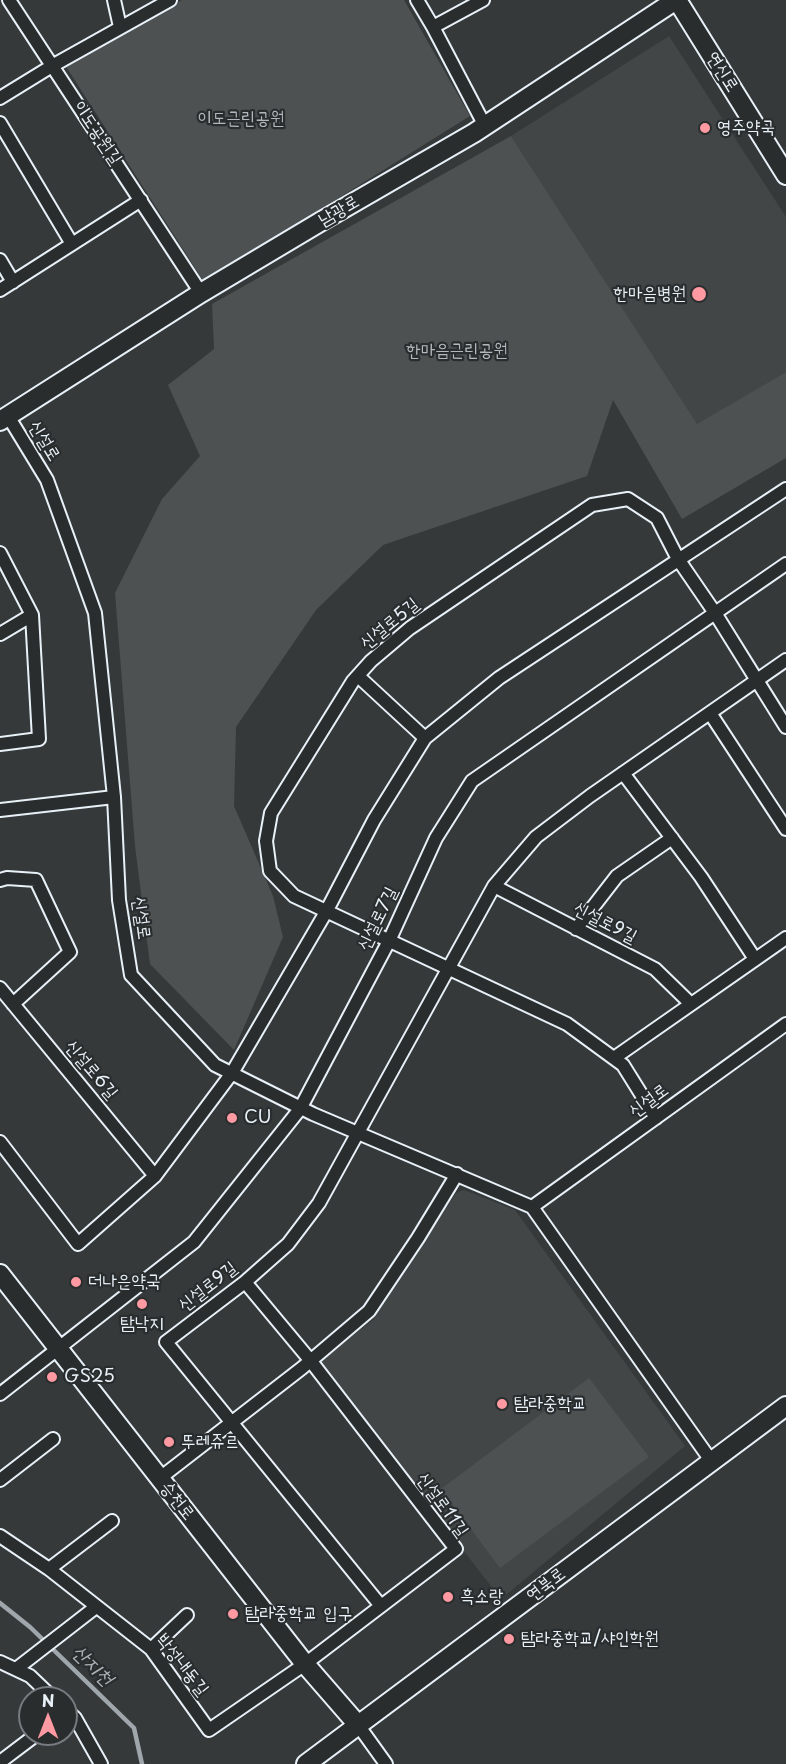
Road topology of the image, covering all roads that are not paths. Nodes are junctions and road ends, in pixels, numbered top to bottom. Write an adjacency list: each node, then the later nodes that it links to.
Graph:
1 (9, 0): 9 (street, 이도공원길)
2 (114, 0): 7 (street)
3 (170, 0): 7 (street)
4 (417, 0): 8 (street)
5 (483, 0): 8 (street)
6 (677, 0): 12 (main road, 남광로); 13 (main road, 연신로)
7 (120, 27): 9 (street)
8 (433, 27): 12 (street)
9 (52, 66): 10 (street); 14 (street, 이도공원길)
10 (0, 98)
11 (0, 123): 15 (street)
12 (485, 126): 19 (main road, 남광로)
13 (786, 175)
14 (141, 200): 15 (street); 19 (street, 이도공원길)
15 (72, 244): 17 (street)
16 (0, 260): 17 (street)
17 (13, 282): 18 (street)
18 (0, 290)
19 (201, 293): 20 (main road, 남광로)
20 (3, 413): 36 (street, 신설로)
21 (786, 489): 23 (street)
22 (0, 552): 26 (street)
23 (678, 559): 25 (street, 신설로5길); 29 (street, 신설로5길); 33 (street)
24 (786, 564): 25 (street, 신설로7길)
25 (715, 613): 30 (street, 신설로5길); 45 (street, 신설로7길)
26 (32, 615): 27 (street); 34 (street)
27 (0, 634)
28 (786, 660): 30 (street, 신설로9길)
29 (358, 676): 33 (street); 42 (street, 신설로5길)
30 (756, 681): 31 (street, 신설로9길); 32 (street, 신설로5길)
31 (710, 713): 35 (street, 신설로9길); 38 (street)
32 (786, 728)
33 (425, 738): 42 (street)
34 (0, 744)
35 (623, 773): 39 (street); 41 (street, 신설로9길)
36 (114, 797): 37 (street); 53 (street, 신설로)
37 (0, 810)
38 (786, 829)
39 (672, 838): 43 (street); 46 (street)
40 (0, 880): 49 (street)
41 (494, 886): 43 (street, 신설로9길); 47 (street, 신설로9길)
42 (326, 912): 45 (street); 53 (street)
43 (576, 928): 50 (street, 신설로9길)
44 (786, 938): 46 (street)
45 (389, 941): 47 (street); 54 (street, 신설로7길)
46 (755, 960): 50 (street)
47 (448, 968): 52 (street); 56 (street, 신설로9길)
48 (0, 988): 49 (street, 신설로6길)
49 (13, 1004): 59 (street, 신설로6길)
50 (691, 1004): 52 (street)
51 (786, 1024): 55 (street, 신설로)
52 (614, 1058): 55 (street)
53 (232, 1073): 54 (street, 신설로); 59 (street)
54 (300, 1108): 56 (street, 신설로); 63 (street, 신설로7길)
55 (656, 1118): 60 (street, 신설로)
56 (357, 1133): 58 (street, 신설로); 62 (street, 신설로9길)
57 (0, 1142): 59 (street)
58 (458, 1174): 60 (street, 신설로); 64 (street)
59 (155, 1176)
60 (532, 1207): 69 (street)
61 (0, 1274): 63 (main road, 승천로)
62 (245, 1282): 64 (street); 67 (street, 신설로9길)
63 (60, 1349): 65 (street, 신설로7길); 70 (main road, 승천로)
64 (310, 1360): 67 (street); 75 (street, 신설로11길)
65 (0, 1394)
66 (786, 1406): 69 (main road, 연북로)
67 (231, 1423): 70 (street); 75 (street, 신설로9길)
68 (53, 1439): 71 (street)
69 (712, 1462): 84 (main road, 연북로)
70 (160, 1478): 80 (main road, 승천로)
71 (0, 1480)
72 (112, 1521): 74 (street)
73 (0, 1536): 74 (street, 박성내동길)
74 (49, 1569): 76 (street, 박성내동길)
75 (381, 1606): 80 (street, 신설로11길)
76 (96, 1608): 78 (street, 박성내동길); 81 (street)
77 (188, 1615): 78 (street)
78 (151, 1649): 80 (street, 박성내동길)
79 (0, 1662): 81 (street)
80 (305, 1664): 84 (main road, 승천로)
81 (16, 1670): 82 (street)
82 (40, 1686)
83 (78, 1723): 87 (street)
84 (358, 1725): 88 (main road, 연북로); 89 (street)
85 (21, 1746): 86 (street)
86 (0, 1762)
87 (101, 1764)
88 (306, 1764)
89 (386, 1764)

